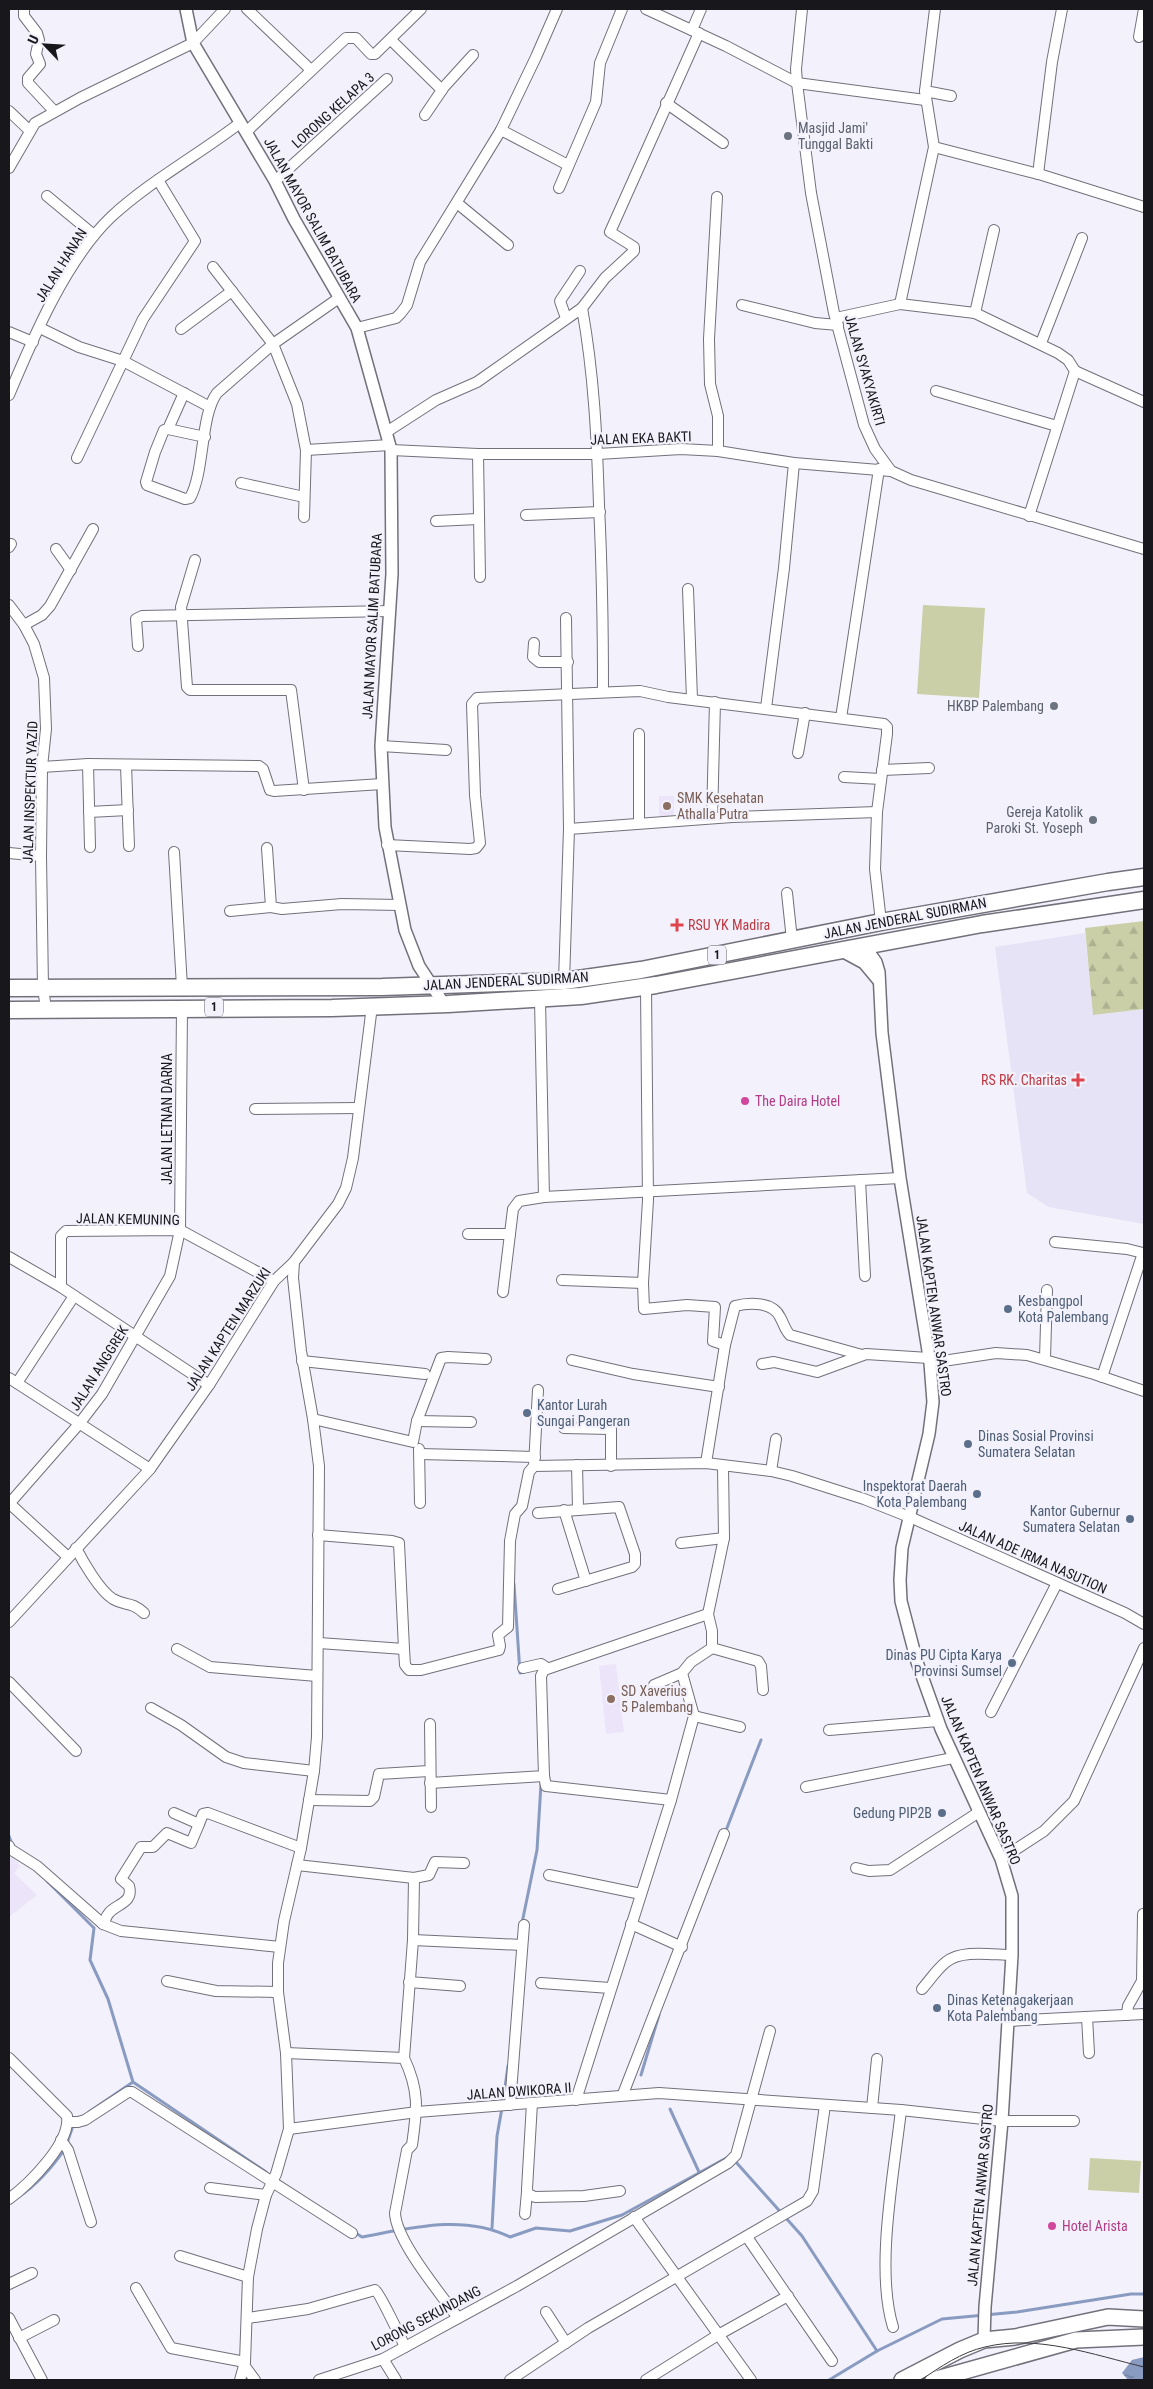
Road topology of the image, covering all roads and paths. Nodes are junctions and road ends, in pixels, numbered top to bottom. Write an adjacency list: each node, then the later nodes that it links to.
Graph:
1 (24, 9): 27 (street)
2 (186, 9): 17 (street, JALAN MAYOR SALIM BATUBARA)
3 (225, 9): 17 (street)
4 (247, 9): 19 (street)
5 (421, 9): 16 (street)
6 (556, 9): 31 (street)
7 (622, 9): 34 (street)
8 (646, 9): 14 (street)
9 (701, 9): 14 (street)
10 (802, 9): 21 (street, JALAN SYAKYAKIRTI)
11 (936, 9): 23 (street)
12 (1062, 9): 36 (street)
13 (1144, 9): 15 (street)
14 (695, 32): 21 (street); 25 (street)
15 (1139, 37)
16 (391, 40): 19 (street, JALAN HANAN); 22 (street)
17 (193, 43): 27 (street); 29 (street, JALAN MAYOR SALIM BATUBARA)
18 (473, 55): 22 (street)
19 (311, 70): 29 (street, JALAN HANAN)
20 (387, 79): 38 (street, LORONG KELAPA 3)
21 (797, 83): 23 (street); 57 (street, JALAN SYAKYAKIRTI)
22 (442, 90): 28 (street)
23 (925, 96): 24 (street); 33 (street)
24 (951, 96)
25 (666, 103): 32 (street); 54 (street)
26 (9, 111): 30 (street)
27 (54, 111): 30 (street)
28 (425, 115)
29 (243, 128): 37 (street, JALAN HANAN); 38 (street, JALAN MAYOR SALIM BATUBARA)
30 (28, 130): 35 (street)
31 (501, 130): 34 (street); 42 (street)
32 (723, 144)
33 (934, 147): 36 (street); 52 (street)
34 (568, 165): 39 (street)
35 (9, 168)
36 (1038, 174): 43 (street)
37 (158, 180): 45 (street, JALAN HANAN); 65 (street)
38 (275, 181): 51 (street, JALAN MAYOR SALIM BATUBARA)
39 (559, 188)
40 (47, 196): 45 (street)
41 (717, 197): 78 (street)
42 (457, 203): 47 (street); 59 (street)
43 (1144, 207)
44 (994, 230): 55 (street)
45 (94, 235): 58 (street, JALAN HANAN)
46 (1082, 238): 63 (street)
47 (508, 245)
48 (213, 267): 50 (street)
49 (580, 271): 56 (street)
50 (232, 291): 60 (street); 64 (street)
51 (339, 298): 59 (street, JALAN MAYOR SALIM BATUBARA); 64 (street)
52 (900, 304): 55 (street); 57 (street)
53 (742, 306): 57 (street)
54 (582, 308): 56 (street); 80 (street)
55 (975, 313): 63 (street)
56 (566, 318): 74 (street)
57 (837, 321): 84 (street, JALAN SYAKYAKIRTI)
58 (40, 328): 62 (street, JALAN HANAN); 65 (street)
59 (357, 328): 74 (street, JALAN MAYOR SALIM BATUBARA)
60 (181, 329)
61 (9, 332): 62 (street)
62 (32, 342): 69 (street, JALAN HANAN)
63 (1041, 343): 66 (street)
64 (273, 344): 71 (street); 77 (street)
65 (124, 361): 68 (street); 81 (street)
66 (1075, 371): 70 (street); 72 (street)
67 (936, 391): 72 (street)
68 (184, 393): 71 (street); 73 (street)
69 (9, 395)
70 (1144, 402)
71 (210, 408): 75 (street)
72 (1057, 426): 89 (street)
73 (168, 429): 75 (street); 75 (street)
74 (388, 431): 76 (street, JALAN MAYOR SALIM BATUBARA)
75 (205, 437)
76 (391, 448): 77 (street, JALAN EKA BAKTI); 79 (street, JALAN EKA BAKTI); 101 (street, JALAN MAYOR SALIM BATUBARA)
77 (306, 450): 86 (street)
78 (718, 451): 80 (street, JALAN EKA BAKTI); 82 (street, JALAN EKA BAKTI)
79 (478, 454): 80 (street, JALAN EKA BAKTI); 91 (street)
80 (598, 454): 87 (street)
81 (77, 458)
82 (794, 463): 83 (street, JALAN EKA BAKTI); 112 (street)
83 (880, 469): 84 (street, JALAN EKA BAKTI); 114 (street)
84 (891, 470): 89 (street)
85 (241, 483): 86 (street)
86 (304, 497): 90 (street)
87 (600, 512): 88 (street); 108 (street)
88 (526, 515)
89 (1029, 516): 95 (street)
90 (304, 517)
91 (478, 519): 92 (street); 98 (street)
92 (436, 521)
93 (93, 529): 97 (street)
94 (56, 549): 97 (street)
95 (1144, 550)
96 (195, 560): 102 (street)
97 (71, 570): 104 (street)
98 (480, 577)
99 (688, 589): 110 (street)
100 (9, 605): 104 (street, JALAN INSPEKTUR YAZID)
101 (390, 611): 102 (street); 116 (street, JALAN MAYOR SALIM BATUBARA)
102 (181, 614): 106 (street); 126 (street)
103 (566, 618): 107 (street)
104 (24, 625): 121 (street, JALAN INSPEKTUR YAZID)
105 (534, 643): 107 (street)
106 (138, 646)
107 (568, 662): 109 (street)
108 (603, 691): 109 (street); 110 (street)
109 (566, 694): 132 (street); 133 (street)
110 (692, 699): 111 (street)
111 (715, 702): 112 (street); 130 (street)
112 (766, 708): 113 (street)
113 (805, 713): 114 (street); 118 (street)
114 (841, 718): 123 (street)
115 (639, 734): 131 (street)
116 (381, 746): 117 (street); 125 (street, JALAN MAYOR SALIM BATUBARA)
117 (446, 750)
118 (798, 753)
119 (88, 764): 120 (street); 121 (street); 128 (street)
120 (126, 764): 126 (street); 127 (street)
121 (42, 767): 139 (street, JALAN INSPEKTUR YAZID)
122 (929, 768): 123 (street)
123 (881, 774): 124 (street); 129 (street)
124 (844, 777)
125 (382, 784): 126 (street); 133 (street, JALAN MAYOR SALIM BATUBARA)
126 (304, 790)
127 (128, 810): 128 (street); 134 (street)
128 (89, 812): 135 (street)
129 (877, 812): 130 (street); 146 (street)
130 (712, 818): 131 (street)
131 (639, 822): 132 (street)
132 (569, 830): 151 (street)
133 (387, 845): 143 (street, JALAN MAYOR SALIM BATUBARA)
134 (130, 846)
135 (90, 847)
136 (268, 848): 144 (street)
137 (174, 852): 154 (street)
138 (9, 853): 139 (street)
139 (41, 856): 157 (street, JALAN INSPEKTUR YAZID)
140 (1144, 878): 146 (highway, JALAN JENDERAL SUDIRMAN / 1)
141 (787, 893): 148 (street)
142 (1144, 900): 149 (highway, JALAN JENDERAL SUDIRMAN / 1)
143 (400, 905): 144 (street); 153 (street, JALAN MAYOR SALIM BATUBARA)
144 (271, 907): 145 (street)
145 (230, 911)
146 (881, 922): 147 (highway, JALAN JENDERAL SUDIRMAN / 1)
147 (853, 927): 148 (highway, JALAN JENDERAL SUDIRMAN / 1); 149 (highway)
148 (792, 940): 151 (highway, JALAN JENDERAL SUDIRMAN / 1)
149 (856, 947): 150 (highway, JALAN JENDERAL SUDIRMAN / 1); 152 (street, JALAN KAPTEN ANWAR SASTRO)
150 (840, 950): 152 (street); 155 (highway, JALAN JENDERAL SUDIRMAN / 1)
151 (564, 981): 153 (highway, JALAN JENDERAL SUDIRMAN / 1)
152 (879, 981): 166 (street, JALAN KAPTEN ANWAR SASTRO)
153 (432, 986): 154 (highway, JALAN JENDERAL SUDIRMAN / 1); 159 (street, JALAN MAYOR SALIM BATUBARA)
154 (182, 987): 157 (highway, JALAN JENDERAL SUDIRMAN / 1); 161 (highway)
155 (646, 987): 158 (highway, JALAN JENDERAL SUDIRMAN / 1); 168 (street)
156 (9, 988): 157 (highway, JALAN JENDERAL SUDIRMAN / 1)
157 (43, 988): 162 (street, JALAN INSPEKTUR YAZID)
158 (540, 999): 159 (highway, JALAN JENDERAL SUDIRMAN / 1); 169 (street)
159 (444, 1004): 160 (highway, JALAN JENDERAL SUDIRMAN / 1)
160 (372, 1006): 161 (highway, JALAN JENDERAL SUDIRMAN / 1); 164 (street, JALAN KAPTEN MARZUKI)
161 (182, 1007): 162 (highway, JALAN JENDERAL SUDIRMAN / 1); 170 (street, JALAN LETNAN DARNA)
162 (46, 1009): 163 (highway, JALAN JENDERAL SUDIRMAN / 1)
163 (9, 1010)
164 (359, 1108): 165 (street); 175 (street, JALAN KAPTEN MARZUKI)
165 (256, 1109)
166 (900, 1178): 167 (street); 190 (street, JALAN KAPTEN ANWAR SASTRO)
167 (860, 1180): 168 (street); 176 (street)
168 (648, 1192): 169 (street); 179 (street)
169 (544, 1197): 172 (street)
170 (180, 1230): 178 (street, JALAN KEMUNING); 180 (street, JALAN KEMUNING); 184 (street, JALAN ANGGREK)
171 (468, 1234): 172 (street)
172 (510, 1234): 182 (street)
173 (1055, 1242): 194 (street)
174 (9, 1257): 180 (street)
175 (294, 1262): 178 (street, JALAN KAPTEN MARZUKI); 191 (street)
176 (865, 1276)
177 (562, 1280): 179 (street)
178 (274, 1281): 196 (street, JALAN KAPTEN MARZUKI)
179 (643, 1283): 185 (street)
180 (61, 1287): 183 (street)
181 (1047, 1290): 187 (street)
182 (503, 1292)
183 (74, 1296): 184 (street); 195 (street)
184 (135, 1337): 196 (street); 203 (street, JALAN ANGGREK)
185 (725, 1345): 186 (street); 197 (street)
186 (862, 1355): 190 (street); 192 (street)
187 (1045, 1358): 190 (street); 194 (street)
188 (486, 1359): 201 (street)
189 (572, 1360): 197 (street)
190 (929, 1360): 220 (street, JALAN KAPTEN ANWAR SASTRO)
191 (302, 1361): 193 (street); 200 (street)
192 (762, 1364)
193 (425, 1374)
194 (1102, 1377): 199 (street)
195 (11, 1380): 203 (street)
196 (209, 1385): 213 (street, JALAN KAPTEN MARZUKI)
197 (719, 1387): 209 (street)
198 (538, 1390): 208 (street)
199 (1144, 1391)
200 (313, 1419): 206 (street); 221 (street)
201 (417, 1421): 202 (street); 206 (street)
202 (471, 1422)
203 (79, 1424): 213 (street); 215 (street, JALAN ANGGREK)
204 (564, 1428): 211 (street)
205 (776, 1439): 214 (street)
206 (413, 1442): 207 (street)
207 (420, 1454): 208 (street, JALAN ADE IRMA NASUTION); 216 (street)
208 (535, 1461): 210 (street, JALAN ADE IRMA NASUTION); 237 (street)
209 (706, 1463): 211 (street, JALAN ADE IRMA NASUTION); 212 (street, JALAN ADE IRMA NASUTION)
210 (577, 1465): 211 (street, JALAN ADE IRMA NASUTION); 217 (street)
211 (611, 1466)
212 (723, 1466): 214 (street, JALAN ADE IRMA NASUTION); 222 (street)
213 (150, 1469): 224 (street, JALAN KAPTEN MARZUKI)
214 (771, 1471): 220 (street, JALAN ADE IRMA NASUTION)
215 (9, 1503): 225 (street)
216 (420, 1503)
217 (578, 1509): 218 (street); 226 (street)
218 (564, 1510): 219 (street); 226 (street)
219 (538, 1513)
220 (909, 1516): 227 (street, JALAN ADE IRMA NASUTION); 248 (street, JALAN KAPTEN ANWAR SASTRO)
221 (318, 1535): 233 (street); 237 (street)
222 (724, 1538): 223 (street); 230 (street)
223 (682, 1543)
224 (76, 1548): 225 (street, JALAN KAPTEN MARZUKI); 229 (street)
225 (68, 1557): 231 (street, JALAN KAPTEN MARZUKI)
226 (586, 1580): 228 (street)
227 (1057, 1583): 232 (street, JALAN ADE IRMA NASUTION); 246 (street)
228 (558, 1589)
229 (144, 1613)
230 (708, 1614): 234 (street); 239 (street)
231 (9, 1622)
232 (1144, 1624)
233 (319, 1643): 237 (street); 241 (street)
234 (712, 1648): 240 (street); 244 (street)
235 (1144, 1648): 268 (street)
236 (177, 1649): 241 (street)
237 (404, 1649)
238 (523, 1668): 239 (street)
239 (547, 1668): 256 (street)
240 (682, 1672): 243 (street); 247 (street)
241 (317, 1676): 254 (street)
242 (9, 1682): 252 (street)
243 (654, 1685)
244 (763, 1690)
245 (151, 1708): 254 (street)
246 (990, 1712)
247 (694, 1716): 250 (street); 260 (street)
248 (938, 1721): 251 (street); 253 (street, JALAN KAPTEN ANWAR SASTRO)
249 (430, 1724): 255 (street)
250 (740, 1727)
251 (829, 1730)
252 (76, 1751)
253 (953, 1758): 258 (street); 262 (street, JALAN KAPTEN ANWAR SASTRO)
254 (314, 1771): 259 (street)
255 (429, 1771): 257 (street); 259 (street)
256 (541, 1776): 257 (street); 260 (street)
257 (430, 1784): 261 (street)
258 (806, 1787)
259 (309, 1800): 267 (street)
260 (671, 1800): 274 (street)
261 (430, 1807)
262 (979, 1812): 268 (street, JALAN KAPTEN ANWAR SASTRO); 271 (street)
263 (174, 1813): 264 (street)
264 (199, 1824): 267 (street); 276 (street)
265 (724, 1834): 281 (street)
266 (9, 1846): 276 (street)
267 (300, 1848): 270 (street)
268 (1001, 1859): 283 (street, JALAN KAPTEN ANWAR SASTRO)
269 (464, 1863): 273 (street)
270 (298, 1865): 273 (street); 282 (street)
271 (856, 1868)
272 (549, 1875): 274 (street)
273 (414, 1878): 279 (street)
274 (641, 1894): 277 (street)
275 (1143, 1914): 292 (street)
276 (104, 1924): 282 (street)
277 (631, 1924): 281 (street); 288 (street)
278 (524, 1926): 280 (street)
279 (413, 1940): 280 (street); 285 (street)
280 (520, 1945): 306 (street)
281 (682, 1946): 301 (street)
282 (280, 1947): 290 (street)
283 (1012, 1955): 289 (street); 294 (street, JALAN KAPTEN ANWAR SASTRO)
284 (167, 1981): 290 (street)
285 (409, 1982): 287 (street); 299 (street)
286 (541, 1983): 288 (street)
287 (460, 1986)
288 (610, 1988): 302 (street)
289 (922, 1989)
290 (278, 1992): 296 (street)
291 (1144, 2014): 292 (street)
292 (1126, 2015): 293 (street)
293 (1087, 2017): 294 (street); 297 (street)
294 (1008, 2021): 310 (street, JALAN KAPTEN ANWAR SASTRO)
295 (770, 2030): 303 (street)
296 (286, 2053): 299 (street); 313 (street)
297 (1089, 2054)
298 (9, 2058): 312 (street)
299 (404, 2058): 309 (street)
300 (877, 2059): 307 (street)
301 (624, 2094): 302 (street, JALAN DWIKORA II); 303 (street, JALAN DWIKORA II)
302 (576, 2100): 304 (street, JALAN DWIKORA II)
303 (753, 2100): 305 (street, JALAN DWIKORA II); 322 (street, LORONG SEKUNDANG)
304 (532, 2103): 306 (street, JALAN DWIKORA II); 318 (street)
305 (825, 2105): 307 (street); 325 (street)
306 (504, 2106): 309 (street, JALAN DWIKORA II)
307 (872, 2108): 308 (street)
308 (901, 2110): 310 (street); 339 (street)
309 (417, 2112): 313 (street, JALAN DWIKORA II); 335 (street)
310 (1002, 2121): 311 (street); 342 (street, JALAN KAPTEN ANWAR SASTRO)
311 (1074, 2121)
312 (73, 2122): 314 (street); 315 (street)
313 (289, 2129): 315 (street)
314 (65, 2144): 320 (street); 323 (street)
315 (274, 2179): 319 (street); 324 (street)
316 (210, 2188): 319 (street)
317 (620, 2191): 318 (street)
318 (527, 2192): 321 (street)
319 (266, 2195): 329 (street)
320 (9, 2200)
321 (525, 2214)
322 (634, 2217): 328 (street); 335 (street, LORONG SEKUNDANG)
323 (91, 2222)
324 (352, 2233)
325 (748, 2237): 328 (street); 332 (street)
326 (180, 2256): 329 (street)
327 (32, 2273): 330 (street)
328 (676, 2276): 341 (street); 346 (street)
329 (248, 2277): 334 (street)
330 (9, 2284)
331 (136, 2288): 350 (street)
332 (788, 2296): 341 (street); 349 (street)
333 (546, 2312): 346 (street)
334 (248, 2318): 347 (street); 350 (street)
335 (458, 2318): 347 (street, LORONG SEKUNDANG)
336 (9, 2319): 345 (street)
337 (1144, 2319): 342 (main road)
338 (54, 2320): 345 (street)
339 (893, 2327)
340 (1144, 2333): 343 (main road)
341 (718, 2334): 357 (street); 358 (street)
342 (984, 2336): 359 (main road)
343 (1127, 2336): 344 (main road); 360 (main road)
344 (1144, 2337)
345 (19, 2338): 351 (street)
346 (566, 2343): 356 (street)
347 (405, 2346): 348 (street, LORONG SEKUNDANG)
348 (383, 2359): 354 (street, LORONG SEKUNDANG); 355 (street)
349 (832, 2360)
350 (244, 2364): 352 (street); 353 (street)
351 (42, 2380)
352 (240, 2380)
353 (256, 2380)
354 (319, 2380)
355 (396, 2380)
356 (510, 2380)
357 (646, 2380)
358 (751, 2380)
359 (903, 2380)
360 (933, 2380)

